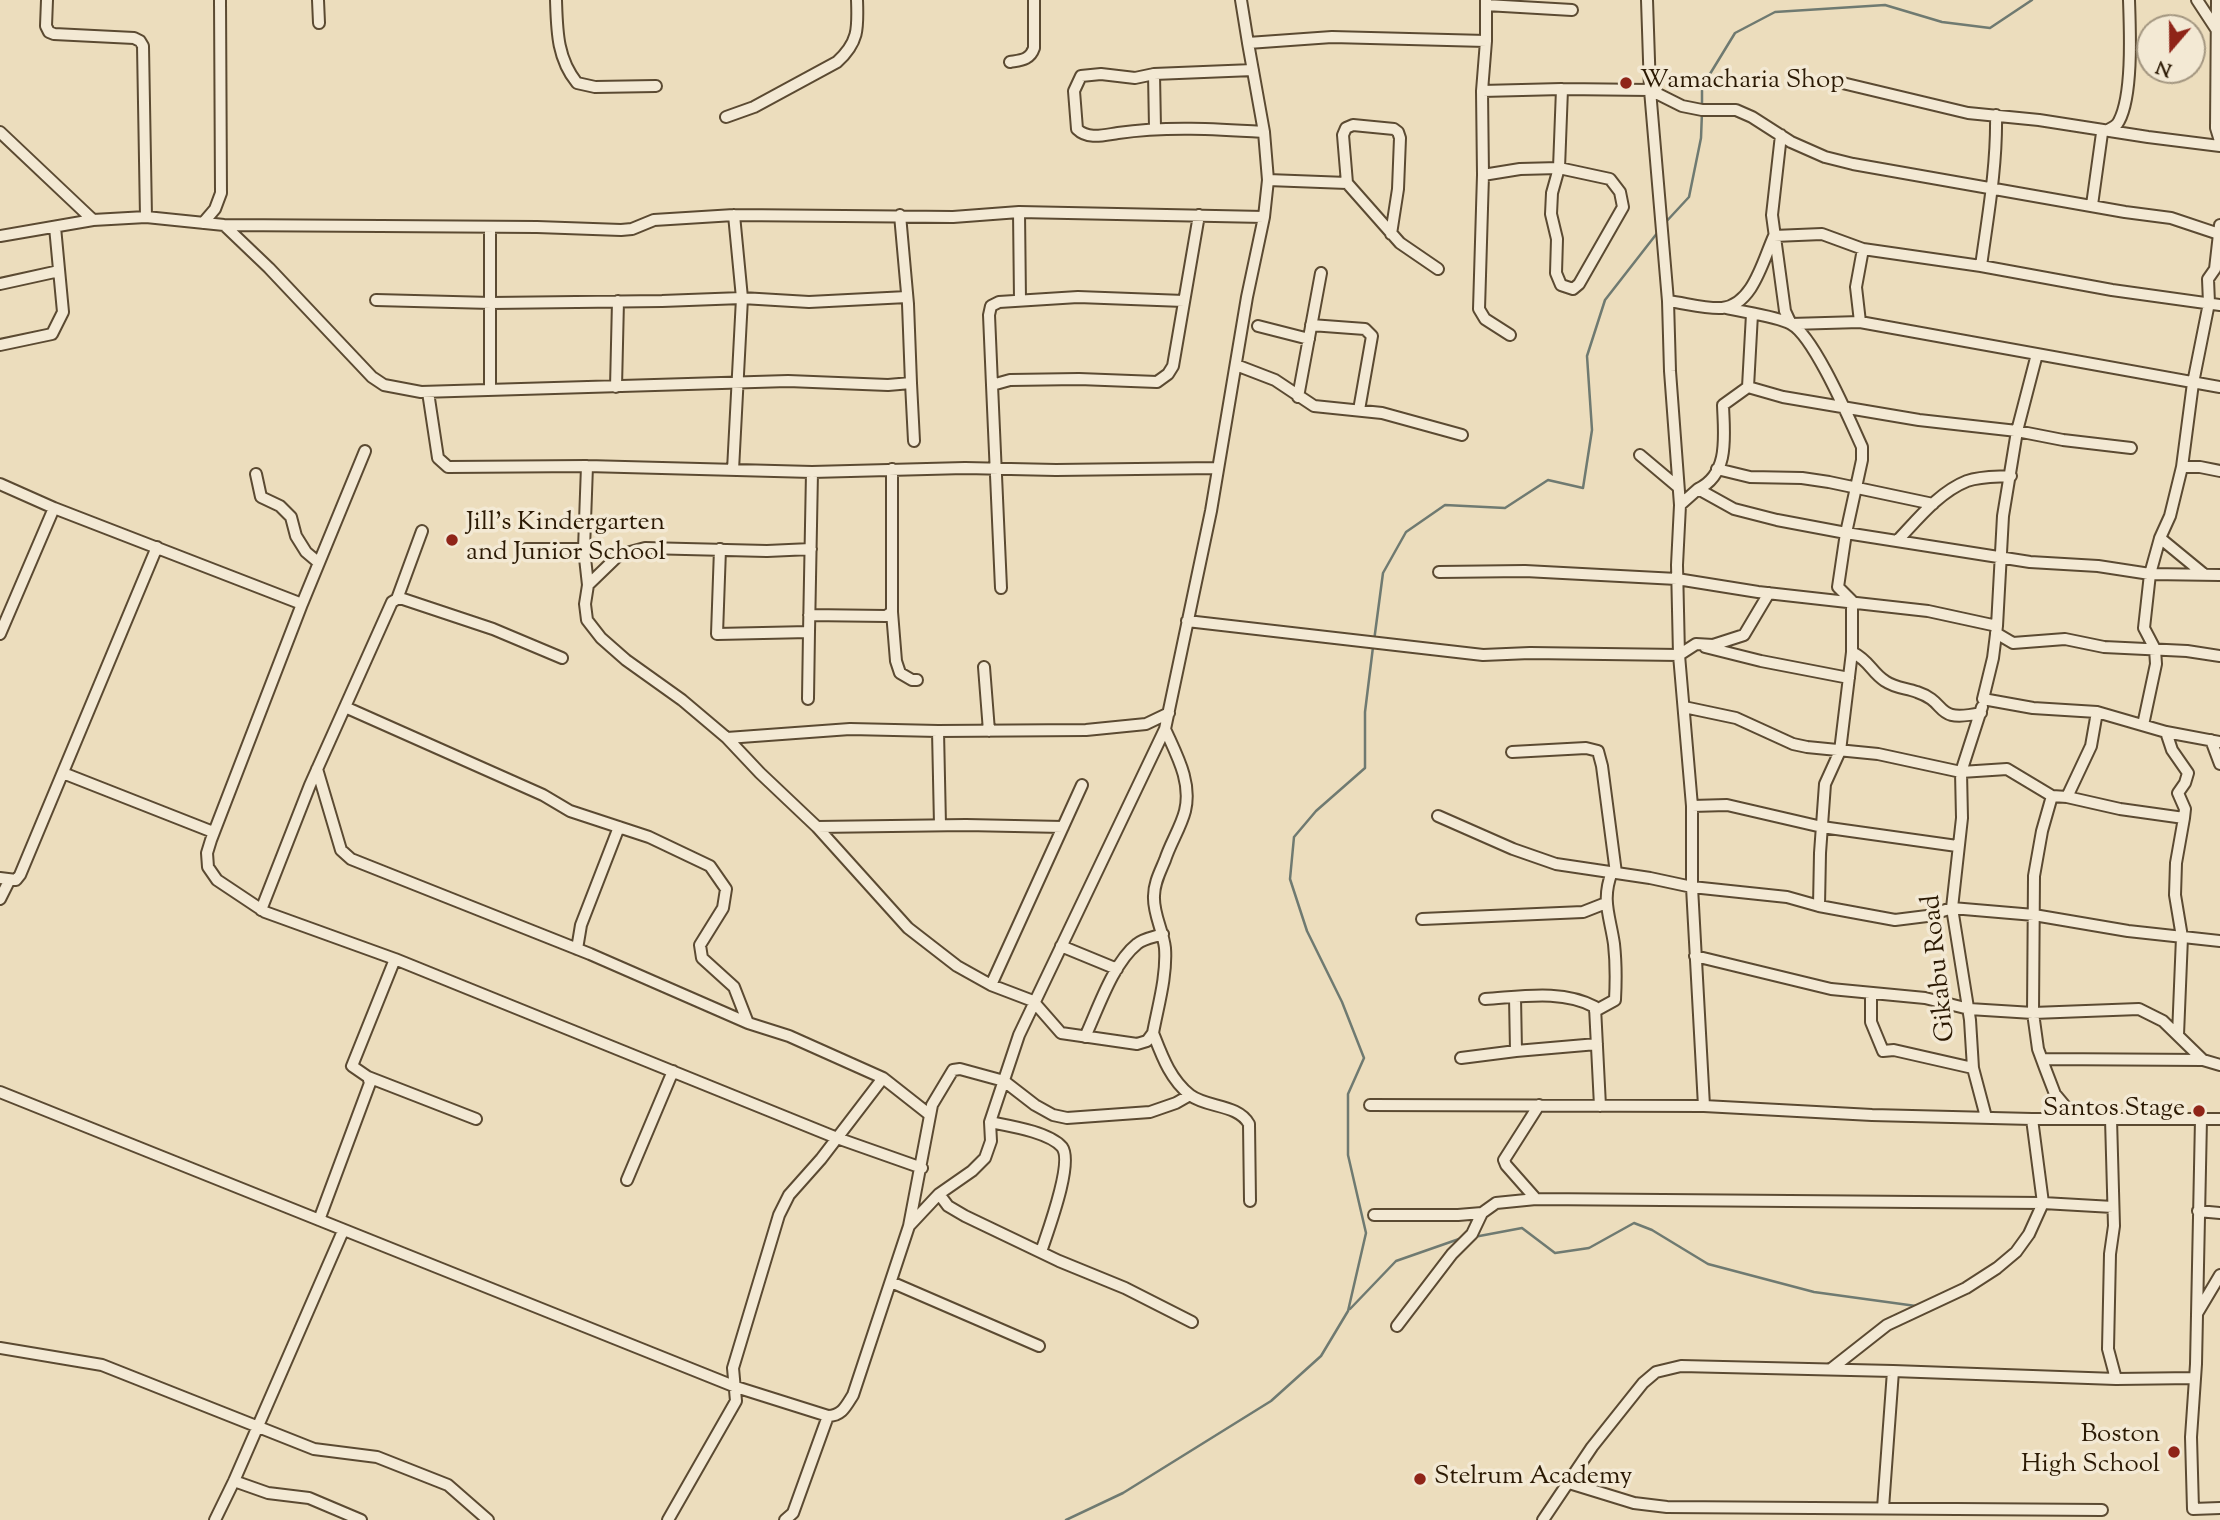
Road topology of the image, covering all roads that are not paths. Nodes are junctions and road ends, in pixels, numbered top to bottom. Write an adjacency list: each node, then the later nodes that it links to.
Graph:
1 (47, 0): 44 (street)
2 (220, 0): 47 (street)
3 (318, 0): 14 (street)
4 (556, 0): 22 (street)
5 (857, 0): 27 (street)
6 (1034, 0): 18 (street)
7 (1241, 0): 17 (street)
8 (1647, 0): 24 (street)
9 (2129, 0): 29 (street)
10 (2197, 0): 15 (street)
11 (2217, 0): 15 (street)
12 (1486, 3): 13 (street); 16 (street)
13 (1572, 10)
14 (319, 23)
15 (2216, 29): 33 (street)
16 (1486, 41): 17 (street); 25 (street)
17 (1248, 43): 19 (street)
18 (1010, 62)
19 (1253, 69): 20 (street); 31 (street)
20 (1154, 74): 28 (street); 28 (street)
21 (1834, 81): 26 (street)
22 (656, 86)
23 (1562, 89): 24 (street); 25 (street); 34 (street)
24 (1650, 90): 32 (street); 65 (street)
25 (1482, 91): 35 (street)
26 (1996, 115): 29 (street); 38 (street)
27 (726, 117)
28 (1155, 128): 31 (street)
29 (2106, 130): 33 (street); 39 (street)
30 (0, 132): 46 (street)
31 (1264, 132): 36 (street)
32 (1781, 135): 38 (street); 54 (street)
33 (2220, 143)
34 (1559, 168): 34 (street); 35 (street)
35 (1483, 175): 76 (street)
36 (1268, 180): 37 (street); 45 (street)
37 (1347, 183): 52 (street); 52 (street)
38 (1992, 188): 39 (street); 56 (street)
39 (2092, 205): 51 (street)
40 (1019, 212): 42 (street); 43 (street); 64 (street)
41 (734, 215): 42 (street); 50 (street); 62 (street)
42 (900, 215): 61 (street)
43 (1199, 215): 45 (street); 67 (street)
44 (146, 217): 46 (street); 47 (street)
45 (1264, 217): 80 (street)
46 (93, 220): 49 (street)
47 (203, 223): 48 (street)
48 (224, 225): 50 (street); 89 (street)
49 (55, 227): 53 (street); 58 (street)
50 (490, 227): 68 (street)
51 (2219, 230): 69 (street)
52 (1391, 233): 57 (street)
53 (0, 236)
54 (1774, 236): 55 (street); 70 (street); 73 (street)
55 (1863, 249): 56 (street); 72 (street)
56 (1980, 266): 69 (street)
57 (1438, 269)
58 (59, 271): 60 (street); 78 (street)
59 (1321, 273): 74 (street)
60 (0, 284)
61 (907, 297): 62 (street); 81 (street)
62 (742, 298): 66 (street); 83 (street)
63 (376, 300): 68 (street)
64 (1020, 300): 67 (street); 84 (street)
65 (1668, 300): 70 (street); 111 (street)
66 (618, 301): 68 (street); 85 (street)
67 (1184, 301): 84 (street)
68 (491, 303): 88 (street)
69 (2215, 304): 82 (street)
70 (1722, 308): 71 (street)
71 (1752, 314): 73 (street); 86 (street)
72 (1860, 323): 73 (street); 79 (street)
73 (1791, 324): 91 (street)
74 (1311, 325): 77 (street); 92 (street)
75 (1258, 326): 77 (street)
76 (1510, 335)
77 (1309, 339): 90 (street)
78 (0, 345)
79 (2037, 354): 82 (street); 93 (street, Gikabu Road)
80 (1236, 365): 90 (street); 102 (street)
81 (911, 383): 83 (street); 95 (street)
82 (2193, 383): 87 (street); 100 (street)
83 (738, 384): 85 (street); 105 (street)
84 (992, 385): 101 (street)
85 (616, 387): 88 (street)
86 (1748, 387): 91 (street); 104 (street)
87 (2220, 387)
88 (490, 390): 89 (street)
89 (428, 392): 99 (street)
90 (1298, 397): 92 (street)
91 (1843, 406): 93 (street); 113 (street)
92 (1359, 410): 94 (street)
93 (2017, 431): 96 (street); 109 (street, Gikabu Road)
94 (1462, 435)
95 (914, 441)
96 (2131, 448)
97 (365, 451): 127 (street)
98 (1640, 455): 111 (street)
99 (587, 466): 105 (street); 124 (street)
100 (2182, 467): 106 (street); 119 (street)
101 (995, 468): 102 (street); 103 (street); 134 (street)
102 (1217, 468): 141 (street)
103 (892, 469): 107 (street); 139 (street)
104 (1717, 469): 112 (street); 113 (street)
105 (733, 470): 107 (street)
106 (2220, 471)
107 (812, 472): 122 (street)
108 (256, 474): 127 (street)
109 (2011, 476): 114 (street); 126 (street, Gikabu Road)
110 (0, 484): 116 (street)
111 (1678, 487): 115 (street)
112 (1698, 489): 115 (street); 118 (street)
113 (1861, 489): 114 (street); 118 (street)
114 (1934, 504): 120 (street)
115 (1680, 505): 132 (street)
116 (54, 508): 121 (street); 144 (street)
117 (422, 531): 136 (street)
118 (1846, 533): 120 (street); 137 (street)
119 (2160, 538): 129 (street); 130 (street)
120 (1897, 541): 126 (street)
121 (157, 547): 138 (street); 175 (street)
122 (811, 548): 125 (street); 140 (street)
123 (526, 549): 124 (street)
124 (584, 549): 133 (street)
125 (720, 549): 133 (street); 143 (street)
126 (1999, 556): 129 (street); 142 (street, Gikabu Road)
127 (319, 563): 138 (street)
128 (1439, 572): 132 (street)
129 (2150, 573): 130 (street); 147 (street)
130 (2205, 575): 131 (street)
131 (2220, 575)
132 (1677, 579): 135 (street); 149 (street)
133 (588, 585): 168 (street)
134 (1001, 588)
135 (1769, 593): 137 (street); 145 (street)
136 (397, 599): 152 (street); 158 (street)
137 (1852, 601): 142 (street); 148 (street)
138 (302, 604): 187 (street)
139 (892, 612): 140 (street); 155 (street)
140 (809, 615): 143 (street)
141 (1187, 621): 149 (street); 161 (street)
142 (1997, 630): 147 (street); 157 (street, Gikabu Road)
143 (809, 632): 156 (street)
144 (0, 634)
145 (1744, 635): 146 (street); 151 (street)
146 (1696, 644): 149 (street); 151 (street)
147 (2155, 649): 150 (street); 163 (street)
148 (1852, 652): 154 (street); 162 (street)
149 (1679, 655): 159 (street)
150 (2220, 656)
151 (1744, 657): 154 (street)
152 (562, 658)
153 (984, 667): 165 (street)
154 (1849, 678): 170 (street)
155 (917, 680)
156 (808, 699)
157 (1983, 699): 160 (street); 162 (street, Gikabu Road)
158 (345, 707): 173 (street); 183 (street)
159 (1684, 707): 170 (street); 179 (street)
160 (2097, 712): 163 (street); 178 (street)
161 (1169, 713): 164 (street); 165 (street)
162 (1981, 713): 174 (street, Gikabu Road)
163 (2143, 725): 167 (street)
164 (1165, 729): 199 (street); 202 (street)
165 (989, 731): 166 (street)
166 (938, 732): 168 (street); 182 (street)
167 (2166, 733): 169 (street); 181 (street)
168 (727, 738): 184 (street)
169 (2216, 741): 172 (street)
170 (1840, 751): 174 (street); 186 (street)
171 (1512, 752): 189 (street)
172 (2220, 764)
173 (317, 769): 196 (street); 203 (street)
174 (1961, 772): 177 (street); 188 (street, Gikabu Road)
175 (63, 774): 187 (street); 190 (street)
176 (1082, 785): 185 (street)
177 (2052, 796): 178 (street); 197 (street)
178 (2067, 797): 181 (street)
179 (1692, 806): 186 (street); 191 (street)
180 (1438, 816): 189 (street)
181 (2184, 818): 200 (street)
182 (940, 825): 184 (street); 185 (street)
183 (619, 827): 203 (street); 215 (street)
184 (817, 827): 207 (street)
185 (1063, 827): 207 (street)
186 (1822, 827): 188 (street); 194 (street)
187 (214, 832): 196 (street)
188 (1958, 846): 195 (street, Gikabu Road)
189 (1614, 872): 191 (street); 193 (street)
190 (4, 880): 192 (street)
191 (1692, 887): 194 (street); 204 (street)
192 (0, 899)
193 (1606, 903): 198 (street); 213 (street)
194 (1819, 906): 195 (street)
195 (1952, 908): 197 (street); 212 (street, Gikabu Road)
196 (261, 910): 205 (street)
197 (2034, 915): 200 (street); 214 (street)
198 (1422, 919)
199 (1163, 934): 206 (street); 216 (street)
200 (2182, 937): 201 (street); 217 (street)
201 (2220, 941)
202 (1061, 946): 206 (street); 211 (street)
203 (577, 949): 215 (street)
204 (1695, 956): 208 (street); 235 (street)
205 (395, 959): 226 (street); 227 (street)
206 (1117, 969): 218 (street)
207 (991, 985): 211 (street)
208 (1871, 993): 212 (street); 225 (street)
209 (1515, 998): 210 (street); 213 (street); 220 (street)
210 (1485, 999)
211 (1033, 1001): 218 (street); 229 (street)
212 (1969, 1009): 214 (street); 225 (street, Gikabu Road)
213 (1595, 1011): 219 (street)
214 (2033, 1013): 217 (street); 222 (street)
215 (748, 1023): 228 (street)
216 (1153, 1033): 218 (street); 231 (street)
217 (2178, 1035): 223 (street)
218 (1086, 1037)
219 (1597, 1044): 220 (street); 234 (street)
220 (1516, 1051): 221 (street)
221 (1461, 1058)
222 (2042, 1059): 223 (street); 238 (street)
223 (2203, 1060): 224 (street)
224 (2220, 1065)
225 (1973, 1068): 237 (street, Gikabu Road)
226 (673, 1072): 245 (street); 247 (street)
227 (368, 1077): 239 (street); 257 (street)
228 (883, 1078): 236 (street); 245 (street)
229 (1004, 1081): 231 (street); 236 (street); 244 (street)
230 (0, 1092): 257 (street)
231 (1190, 1095): 250 (street)
232 (1370, 1105): 233 (street)
233 (1539, 1105): 234 (street); 249 (street)
234 (1600, 1106): 235 (street)
235 (1704, 1106): 237 (street)
236 (930, 1115): 246 (street)
237 (1986, 1117): 240 (street)
238 (2075, 1118): 240 (street); 241 (street)
239 (476, 1119)
240 (2032, 1119): 251 (street)
241 (2112, 1119): 242 (street); 252 (street)
242 (2201, 1119): 243 (street); 253 (street)
243 (2220, 1119)
244 (990, 1122): 248 (street); 260 (street)
245 (837, 1138): 246 (street); 272 (street)
246 (922, 1168): 258 (street)
247 (628, 1180)
248 (939, 1194): 258 (street); 260 (street)
249 (1536, 1199): 251 (street); 254 (street)
250 (1250, 1201)
251 (2043, 1203): 252 (street); 268 (street)
252 (2113, 1207): 271 (street)
253 (2198, 1212): 255 (street); 263 (street)
254 (1482, 1213): 256 (street); 265 (street)
255 (2220, 1213)
256 (1374, 1215)
257 (318, 1220): 259 (street)
258 (909, 1226): 262 (street)
259 (343, 1231): 272 (street); 274 (street)
260 (1041, 1252): 264 (street)
261 (2220, 1275): 263 (street)
262 (891, 1282): 266 (street); 273 (street)
263 (2197, 1314): 270 (street)
264 (1192, 1322)
265 (1397, 1326)
266 (1039, 1346)
267 (0, 1348): 274 (street)
268 (1831, 1369): 269 (street); 276 (street)
269 (1893, 1371): 271 (street); 277 (street)
270 (2195, 1378): 271 (street); 278 (street)
271 (2116, 1379)
272 (736, 1387): 273 (street); 283 (street)
273 (828, 1416): 284 (street)
274 (258, 1427): 275 (street); 282 (street)
275 (234, 1481): 280 (street); 281 (street)
276 (1569, 1483): 277 (street); 285 (street)
277 (1882, 1508): 279 (street)
278 (2220, 1508)
279 (2102, 1510)
280 (215, 1520)
281 (361, 1520)
282 (488, 1520)
283 (668, 1520)
284 (785, 1520)
285 (1544, 1520)

